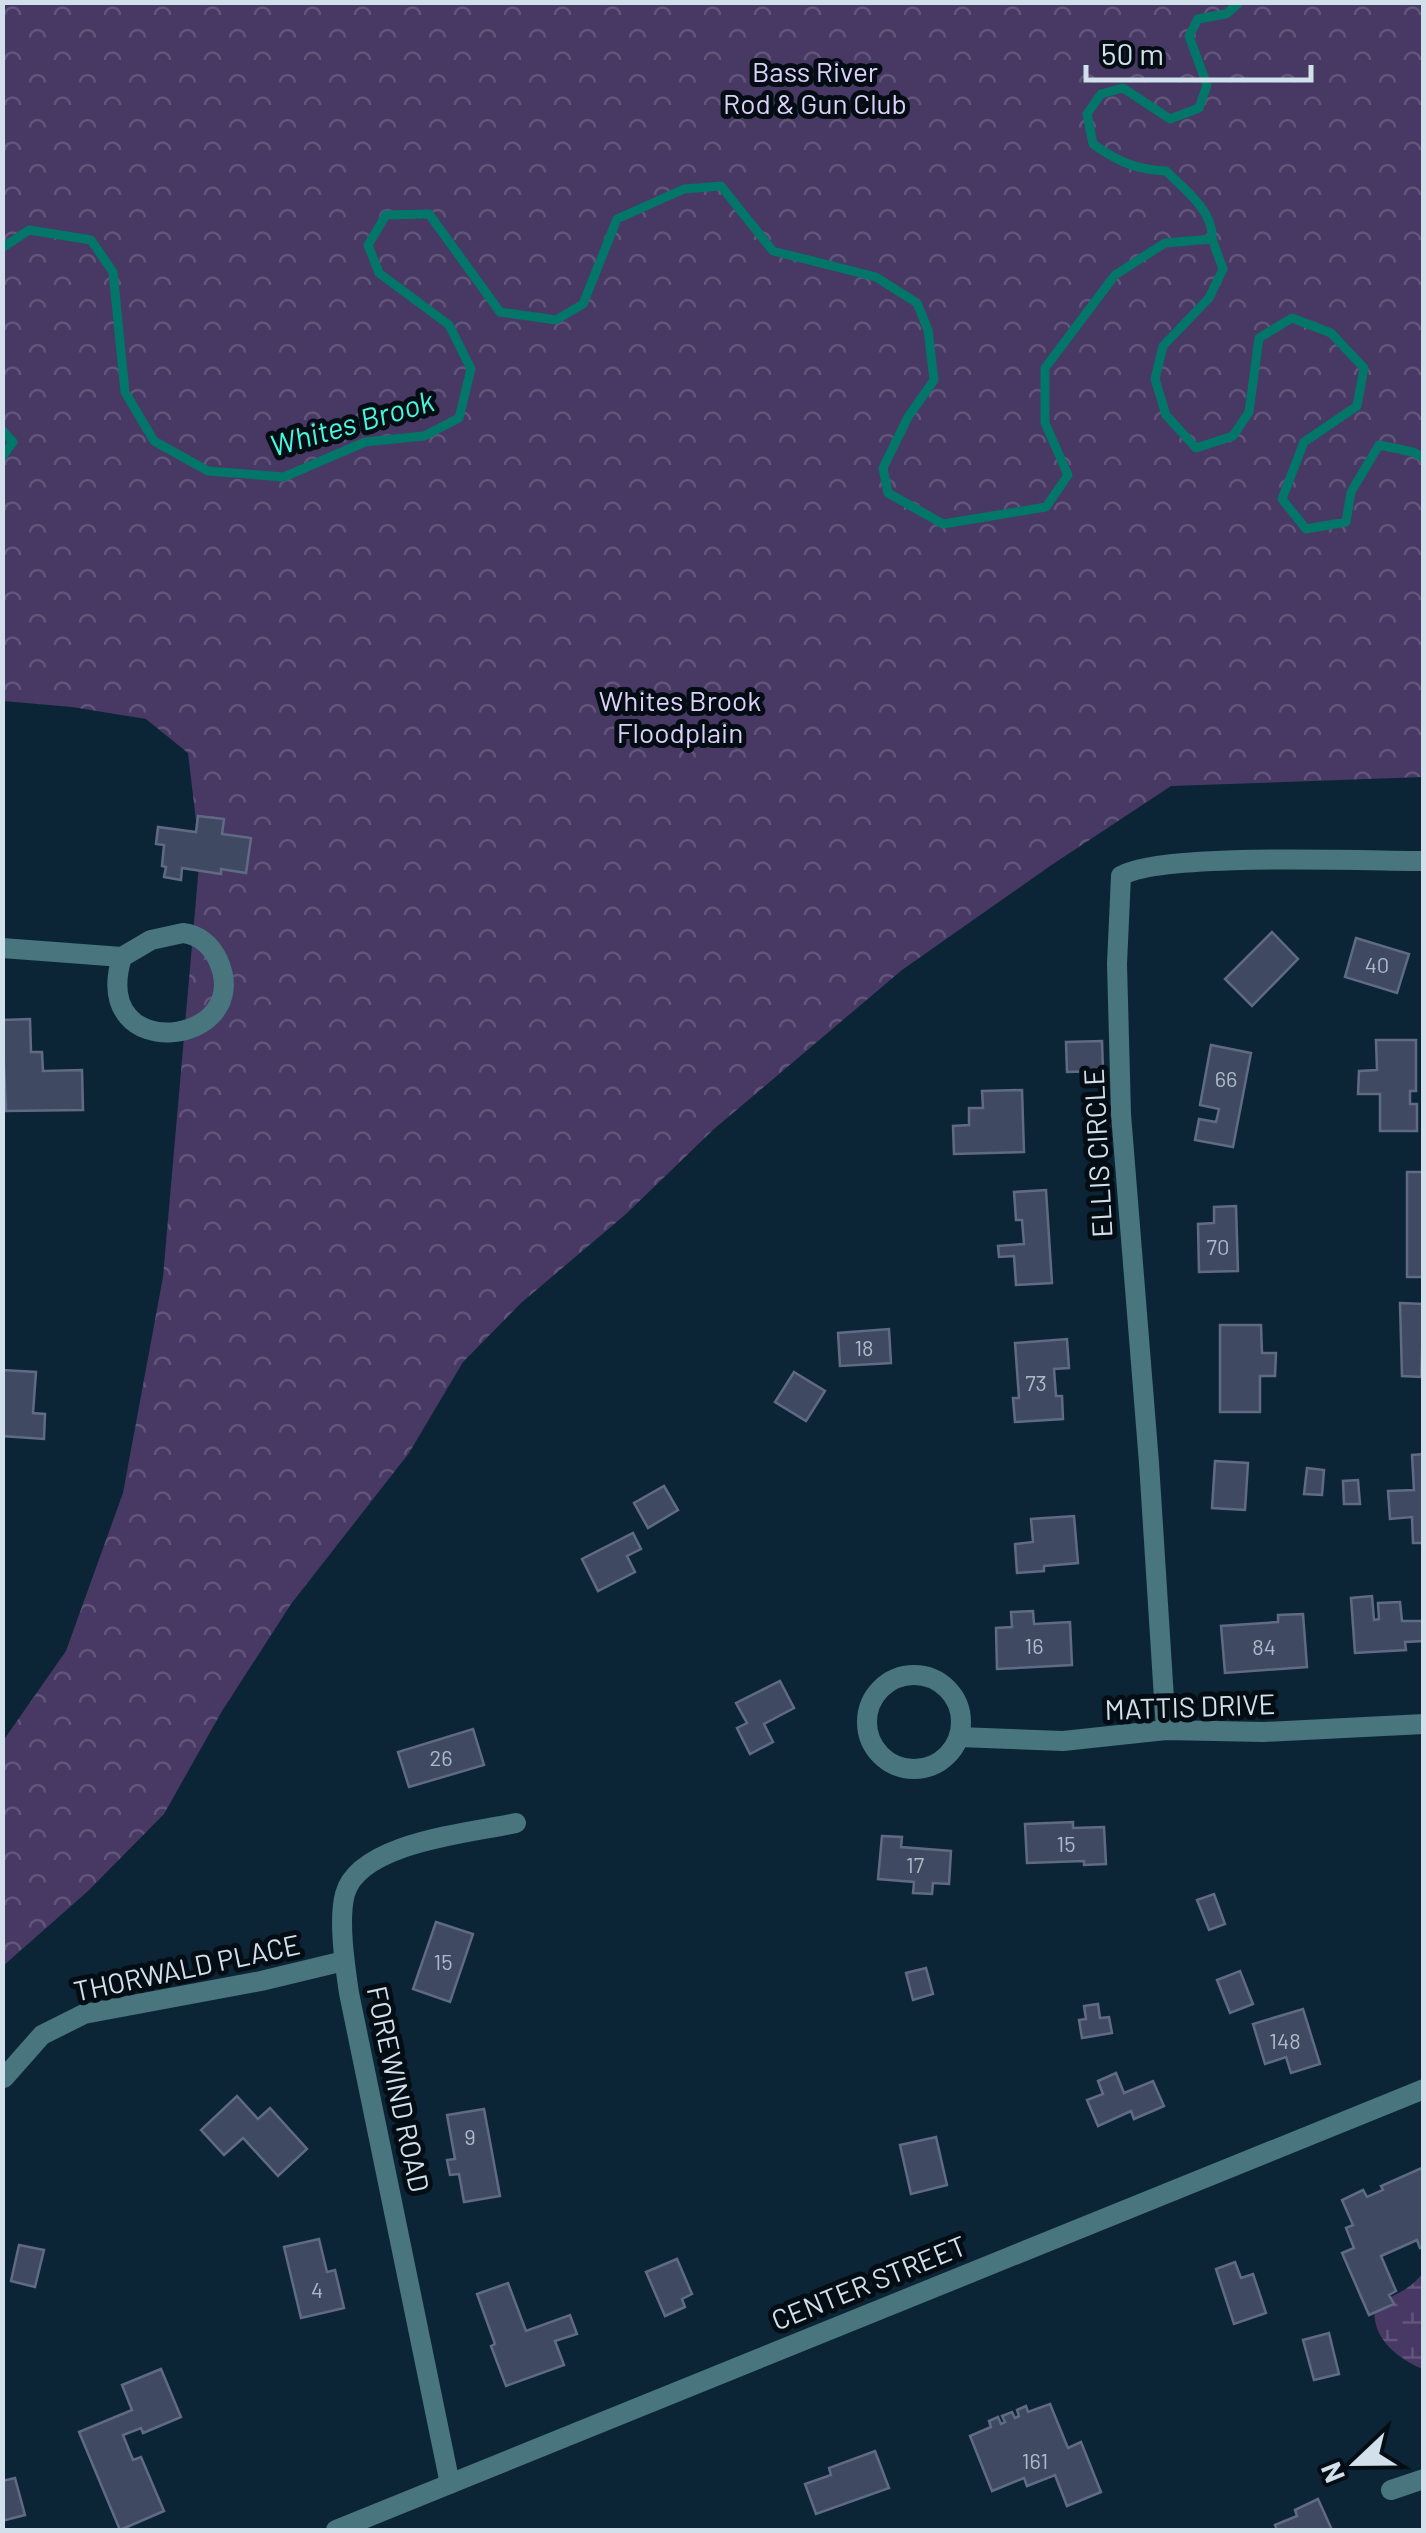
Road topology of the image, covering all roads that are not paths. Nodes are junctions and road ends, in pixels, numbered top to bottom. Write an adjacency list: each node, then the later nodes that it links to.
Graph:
1 (1424, 862): 5 (street, ELLIS CIRCLE)
2 (2, 948): 3 (street)
3 (122, 957): 3 (street)
4 (1424, 1724): 5 (street, MATTIS DRIVE)
5 (1166, 1730): 6 (street, MATTIS DRIVE)
6 (959, 1737): 6 (street)
7 (516, 1823): 8 (street, FOREWIND ROAD)
8 (344, 1961): 9 (street, THORWALD PLACE); 12 (street, FOREWIND ROAD)
9 (4, 2078)
10 (1424, 2090): 12 (street, CENTER STREET)
11 (1424, 2480): 13 (street)
12 (450, 2484): 14 (street, CENTER STREET)
13 (1391, 2490)
14 (336, 2530)

